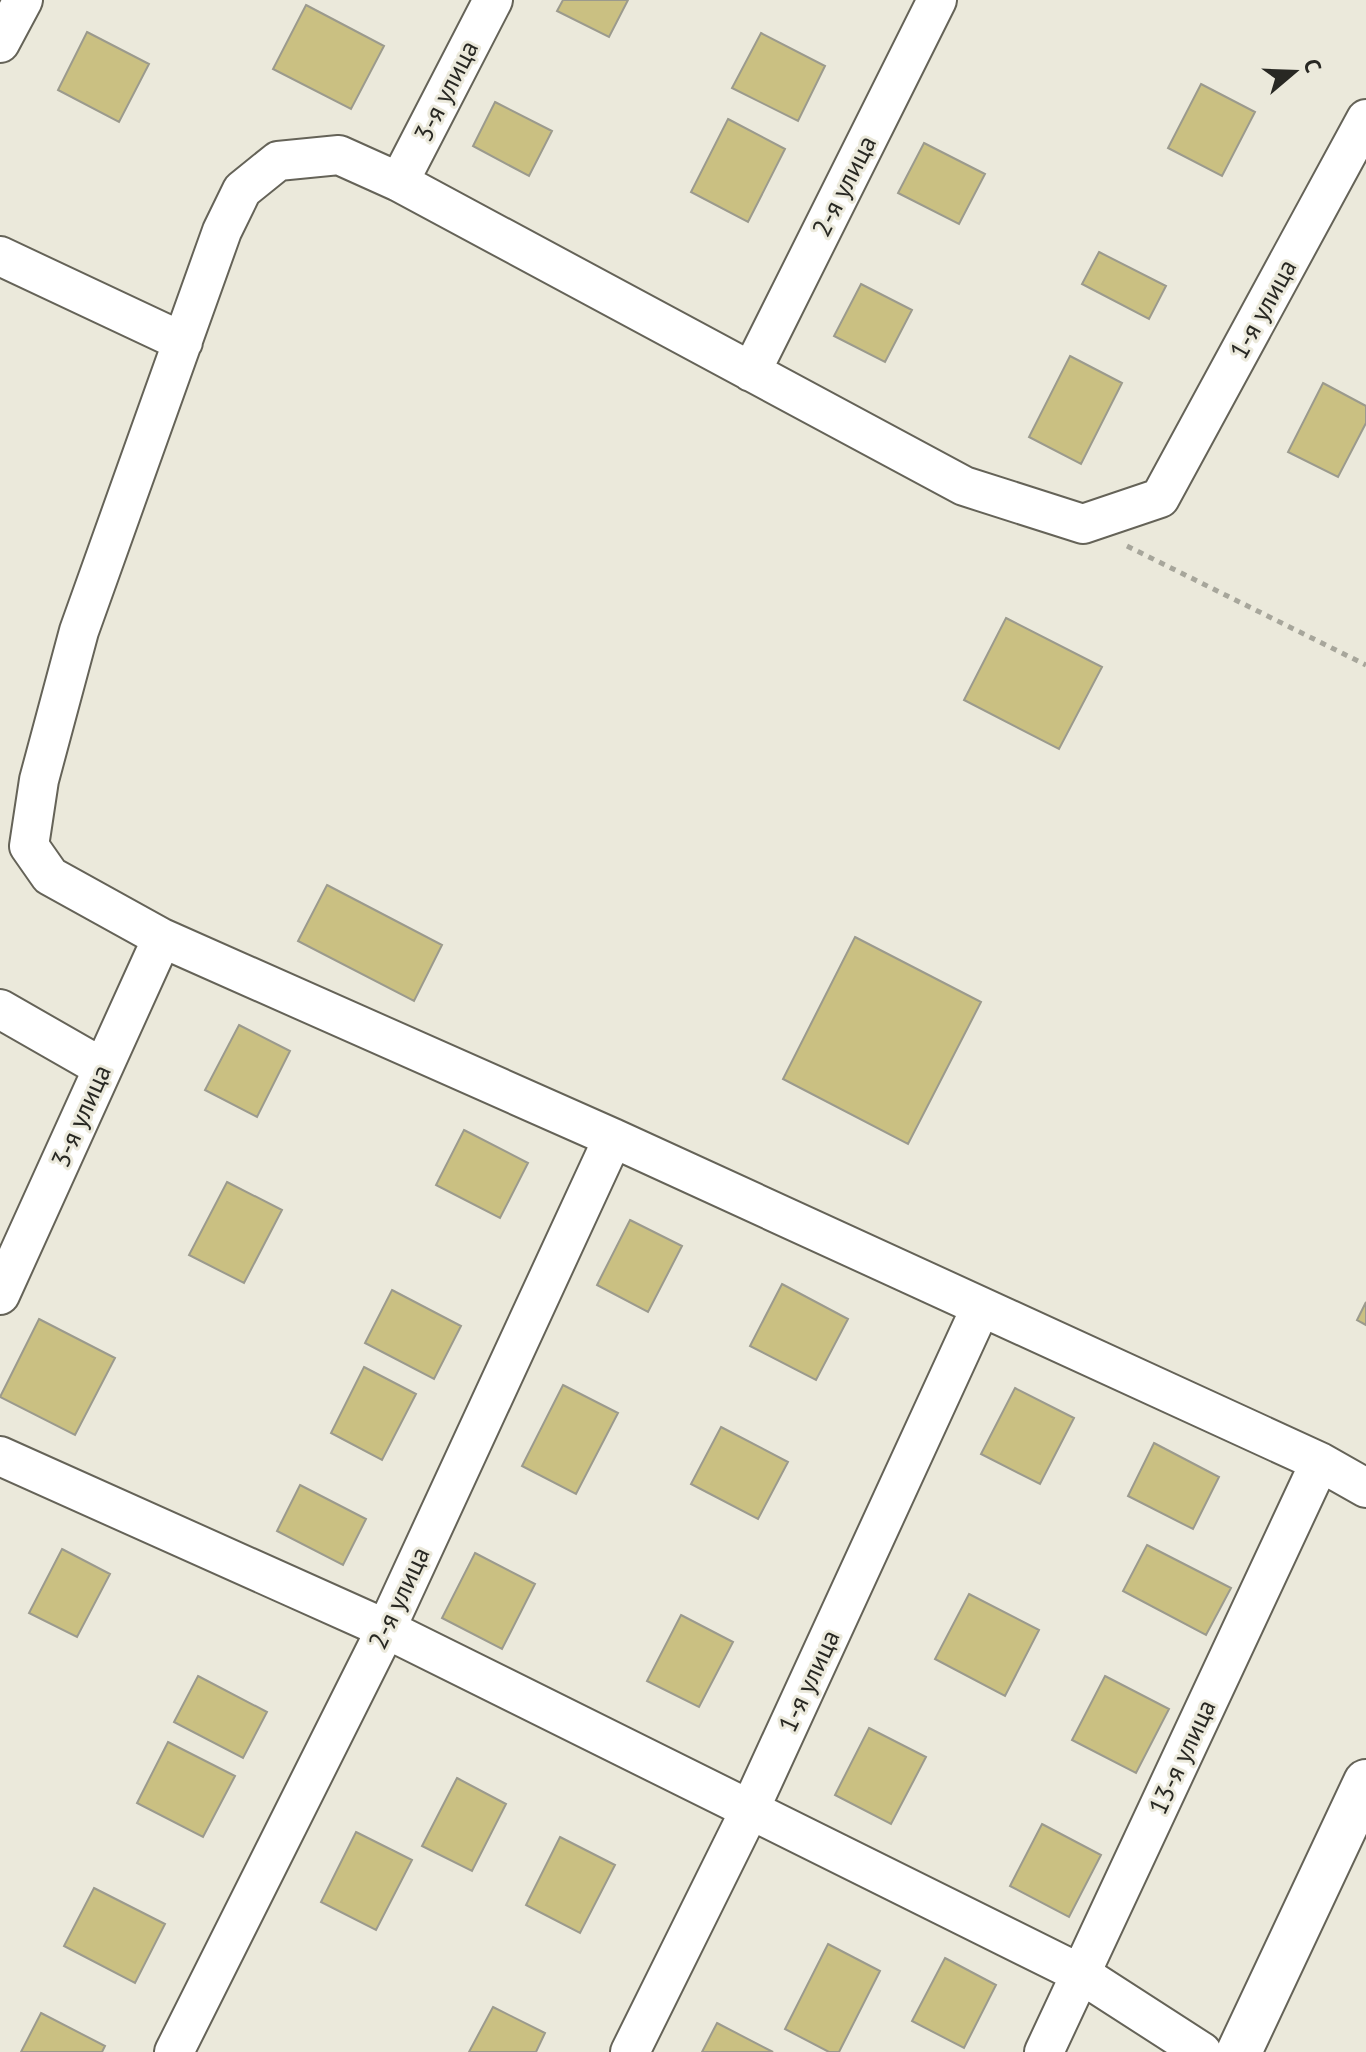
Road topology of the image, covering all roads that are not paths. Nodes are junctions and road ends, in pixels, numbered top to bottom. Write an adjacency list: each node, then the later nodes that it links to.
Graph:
1 (23, 0): 4 (street)
2 (493, 0): 6 (street, 3-я улица)
3 (937, 0): 9 (street, 2-я улица)
4 (0, 43)
5 (1366, 119): 9 (street, 1-я улица)
6 (399, 182): 8 (street); 9 (street)
7 (0, 256): 8 (street)
8 (183, 342): 10 (street)
9 (751, 372)
10 (162, 938): 12 (street, 3-я улица); 13 (street)
11 (0, 1009): 12 (street)
12 (103, 1068): 14 (street, 3-я улица)
13 (613, 1138): 15 (street); 19 (street, 2-я улица)
14 (0, 1295)
15 (981, 1307): 17 (street); 21 (street, 1-я улица)
16 (0, 1456): 19 (street)
17 (1320, 1462): 18 (street); 22 (street, 13-я улица)
18 (1366, 1488)
19 (386, 1629): 21 (street); 23 (street, 2-я улица)
20 (1366, 1782): 27 (street)
21 (750, 1810): 22 (street); 24 (street, 1-я улица)
22 (1081, 1974): 25 (street, 13-я улица); 26 (street)
23 (174, 2052)
24 (630, 2052)
25 (1044, 2052)
26 (1202, 2052)
27 (1239, 2052)

